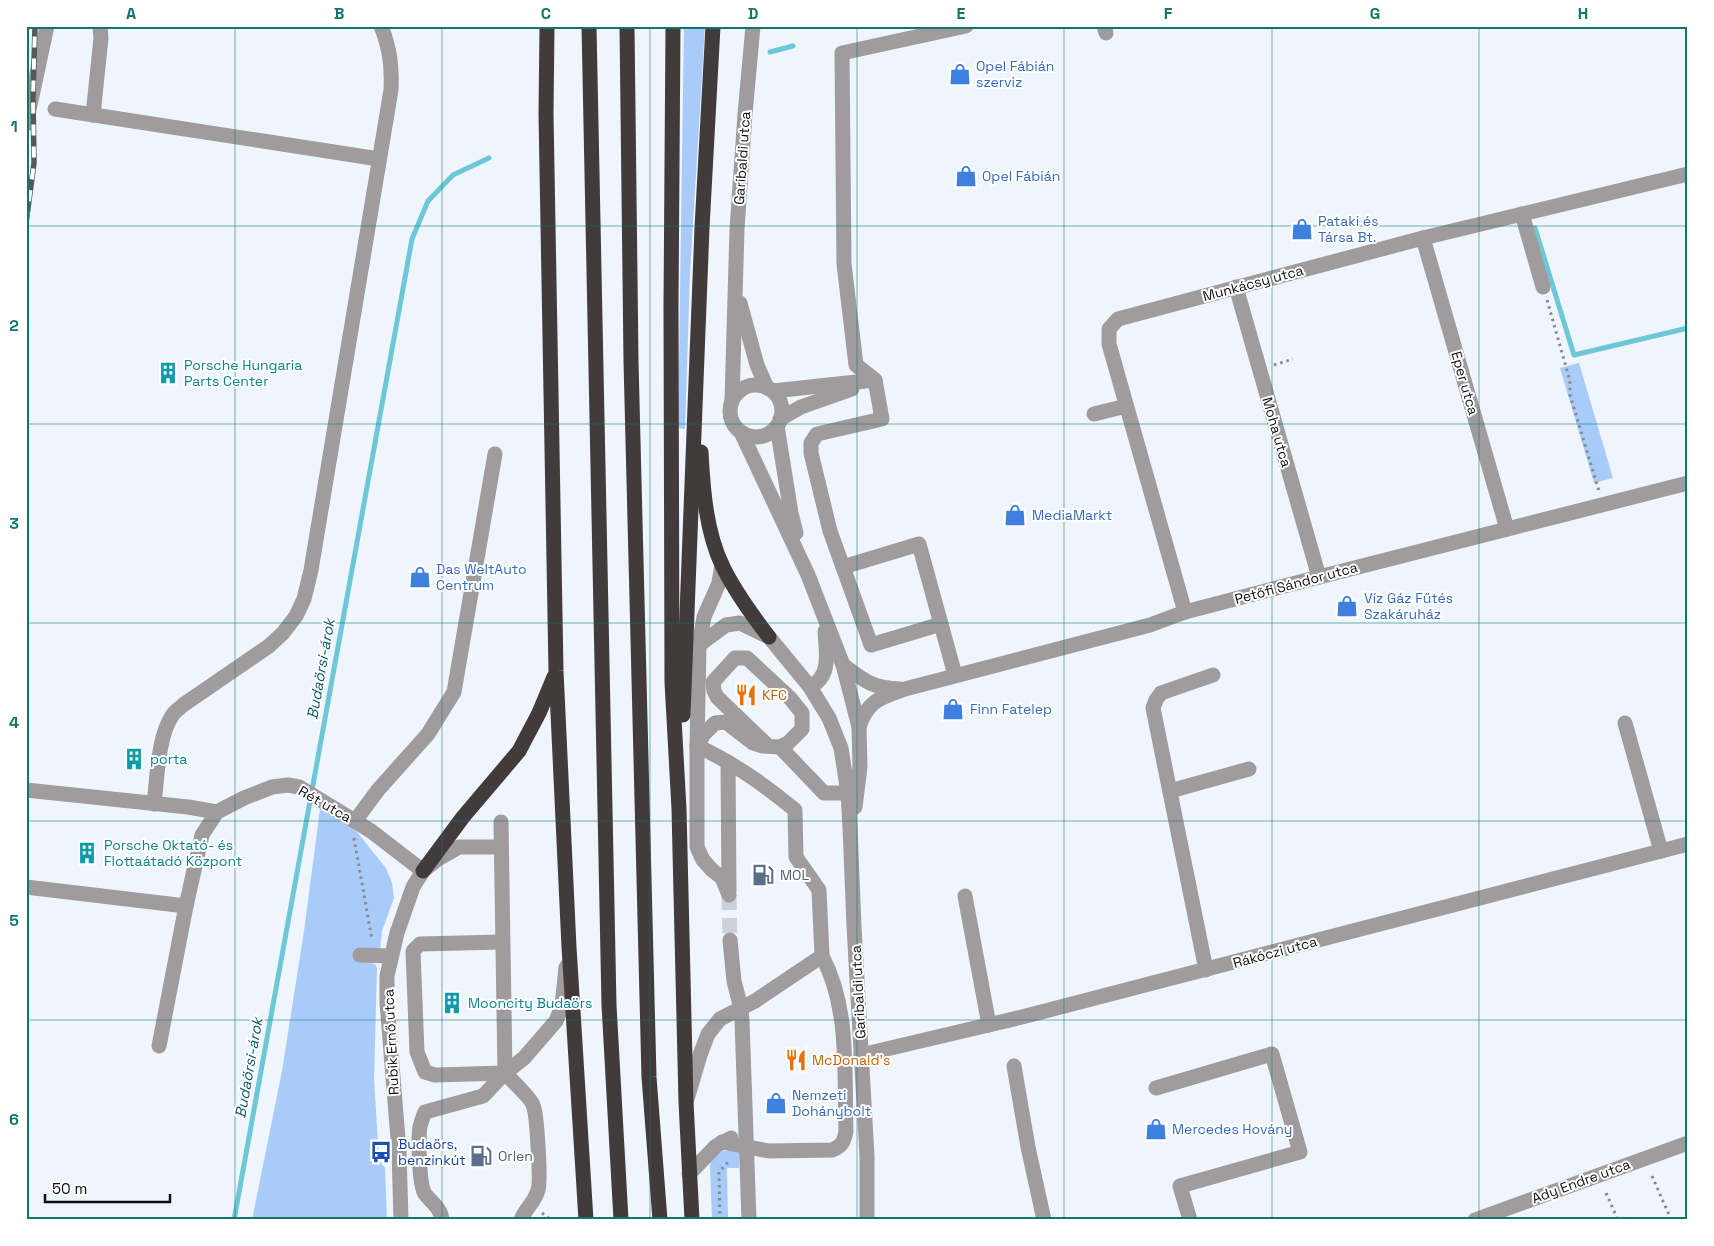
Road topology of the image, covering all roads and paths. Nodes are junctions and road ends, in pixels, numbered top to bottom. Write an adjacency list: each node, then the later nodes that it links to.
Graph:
1 (47, 26): 17 (street)
2 (100, 26): 16 (street)
3 (381, 26): 18 (street)
4 (537, 26): 15 (highway)
5 (547, 26): 15 (highway)
6 (589, 26): 102 (highway)
7 (627, 26): 103 (highway)
8 (672, 26): 62 (highway)
9 (712, 26): 13 (highway)
10 (718, 26): 13 (highway)
11 (753, 26): 24 (street, Garibaldi utca)
12 (966, 26): 25 (street)
13 (712, 58): 27 (highway)
14 (55, 109): 16 (street)
15 (546, 114): 47 (highway)
16 (94, 115): 18 (street)
17 (26, 124)
18 (379, 159): 61 (street)
19 (1688, 174): 20 (street, Munkácsy utca)
20 (1522, 214): 21 (street, Munkácsy utca); 23 (street)
21 (1424, 238): 22 (street, Munkácsy utca); 36 (street, Eper utca)
22 (1236, 287): 29 (street, Munkácsy utca); 40 (street, Moha utca)
23 (1543, 287): 35 (path)
24 (736, 289): 26 (street, Garibaldi utca); 28 (street, Garibaldi utca)
25 (875, 380): 26 (street); 31 (street); 38 (street)
26 (770, 389): 28 (street); 31 (street)
27 (696, 391): 37 (highway); 62 (highway)
28 (732, 402): 32 (street)
29 (1126, 406): 30 (street); 41 (street, Munkácsy utca)
30 (1094, 414)
31 (779, 422): 32 (street); 39 (street, Garibaldi utca)
32 (741, 432): 39 (street, Garibaldi utca)
33 (495, 454): 64 (street)
34 (1688, 483): 35 (street, Petőfi Sándor utca)
35 (1603, 505): 36 (street, Petőfi Sándor utca)
36 (1507, 529): 40 (street, Petőfi Sándor utca)
37 (722, 564): 44 (highway); 45 (street)
38 (843, 568): 43 (street); 43 (street)
39 (808, 575): 42 (street, Garibaldi utca)
40 (1319, 576): 41 (street, Petőfi Sándor utca)
41 (1185, 612): 49 (street, Petőfi Sándor utca)
42 (824, 617): 46 (street, Garibaldi utca); 50 (street, Garibaldi utca)
43 (941, 624): 49 (street)
44 (769, 637): 45 (street); 50 (street, Garibaldi utca)
45 (699, 645): 54 (street)
46 (843, 665): 51 (street, Petőfi Sándor utca); 53 (street, Garibaldi utca)
47 (556, 671): 70 (highway); 76 (highway)
48 (1213, 675): 59 (street)
49 (956, 676): 51 (street, Petőfi Sándor utca)
50 (810, 687): 60 (street, Garibaldi utca)
51 (905, 689): 53 (street, Petőfi Sándor utca)
52 (1625, 724): 69 (street)
53 (858, 727): 66 (street, Garibaldi utca)
54 (696, 746): 55 (street); 56 (street); 56 (street)
55 (774, 746): 55 (street); 60 (street)
56 (728, 762): 79 (street)
57 (1249, 769): 59 (street)
58 (26, 790): 61 (street)
59 (1170, 791): 80 (street)
60 (848, 793): 66 (street, Garibaldi utca)
61 (154, 804): 63 (street)
62 (679, 809): 88 (highway)
63 (216, 812): 64 (street, Rét utca); 73 (street)
64 (355, 822): 70 (street, Rét utca); 77 (path)
65 (501, 822): 68 (street)
66 (850, 827): 84 (street, Garibaldi utca)
67 (1688, 844): 69 (street, Rákóczi utca)
68 (501, 847): 70 (street); 75 (street)
69 (1661, 851): 80 (street, Rákóczi utca)
70 (423, 871): 78 (street, Rubik Ernő utca)
71 (26, 887): 73 (street)
72 (965, 896): 82 (street)
73 (186, 906): 83 (street)
74 (730, 940): 81 (street)
75 (502, 942): 86 (street); 86 (street)
76 (569, 947): 86 (street); 101 (highway)
77 (367, 955): 78 (street)
78 (391, 956): 98 (street, Rubik Ernő utca)
79 (822, 956): 81 (street); 92 (street)
80 (1206, 970): 82 (street, Rákóczi utca)
81 (741, 1008): 88 (street); 89 (street)
82 (989, 1025): 84 (street, Rákóczi utca)
83 (159, 1046)
84 (861, 1055): 97 (street, Garibaldi utca)
85 (1014, 1066): 107 (street)
86 (505, 1073): 99 (street); 100 (street)
87 (1156, 1088): 108 (street)
88 (686, 1102): 93 (highway)
89 (745, 1119): 90 (street); 92 (street)
90 (722, 1142): 92 (street); 93 (street)
91 (1688, 1143): 109 (street, Ady Endre utca)
92 (746, 1150): 105 (path); 106 (street)
93 (689, 1174): 104 (highway)
94 (1652, 1176): 96 (path)
95 (1606, 1193): 110 (path)
96 (1670, 1217)
97 (868, 1219)
98 (401, 1220)
99 (442, 1220)
100 (521, 1220)
101 (586, 1220)
102 (621, 1220)
103 (660, 1220)
104 (692, 1220)
105 (720, 1220)
106 (749, 1220)
107 (1044, 1220)
108 (1190, 1220)
109 (1475, 1220)
110 (1618, 1220)

